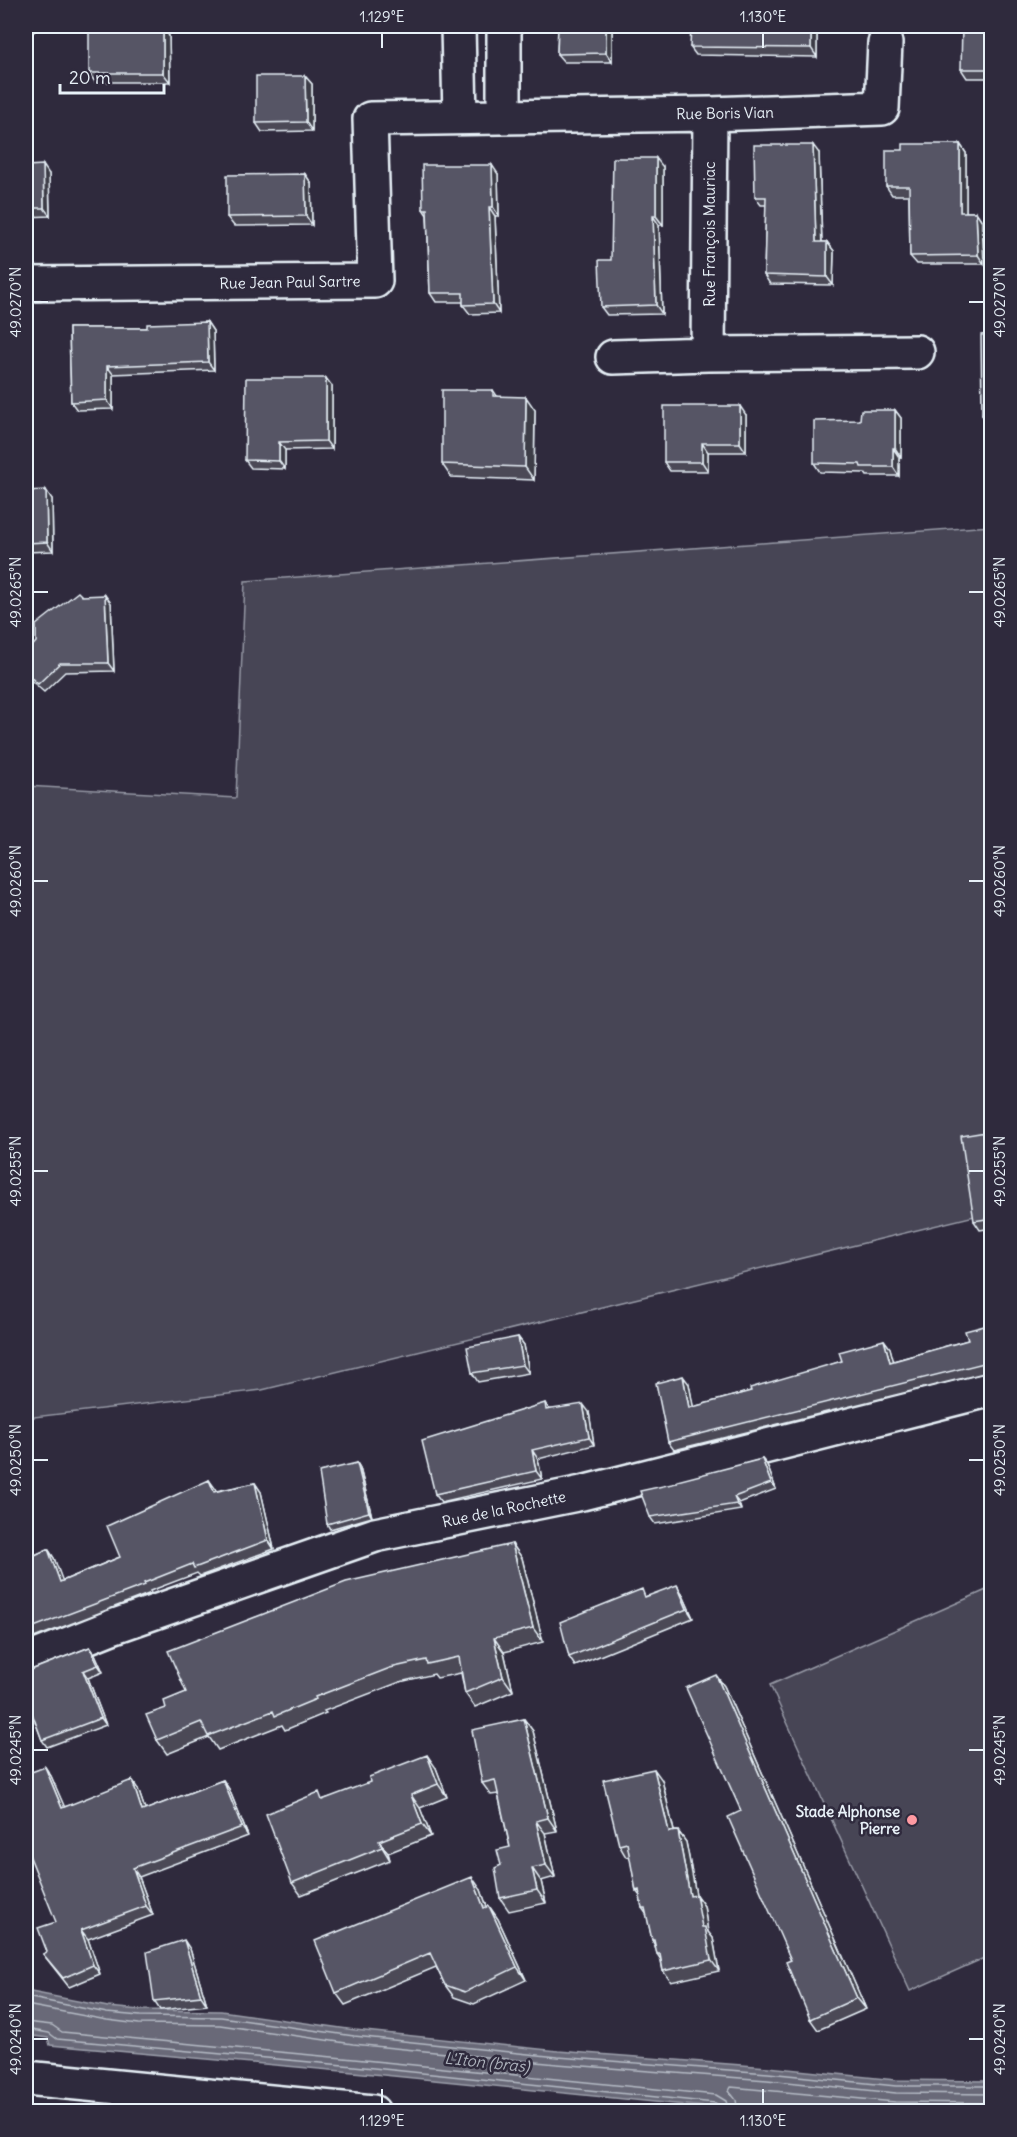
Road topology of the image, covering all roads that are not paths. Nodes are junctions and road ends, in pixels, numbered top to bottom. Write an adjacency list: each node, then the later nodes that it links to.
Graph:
1 (458, 26): 6 (street)
2 (504, 26): 5 (street)
3 (885, 43): 4 (street, Rue Boris Vian)
4 (710, 114): 5 (street, Rue Boris Vian); 9 (street, Rue François Mauriac)
5 (504, 116): 6 (street, Rue Jean Paul Sartre)
6 (460, 117): 7 (street, Rue Jean Paul Sartre)
7 (26, 284)
8 (917, 352): 9 (street)
9 (708, 354): 10 (street)
10 (613, 357)
11 (992, 1389): 12 (street, Rue de la Rochette)
12 (26, 1661)
13 (26, 2078): 14 (street)
14 (373, 2112)

